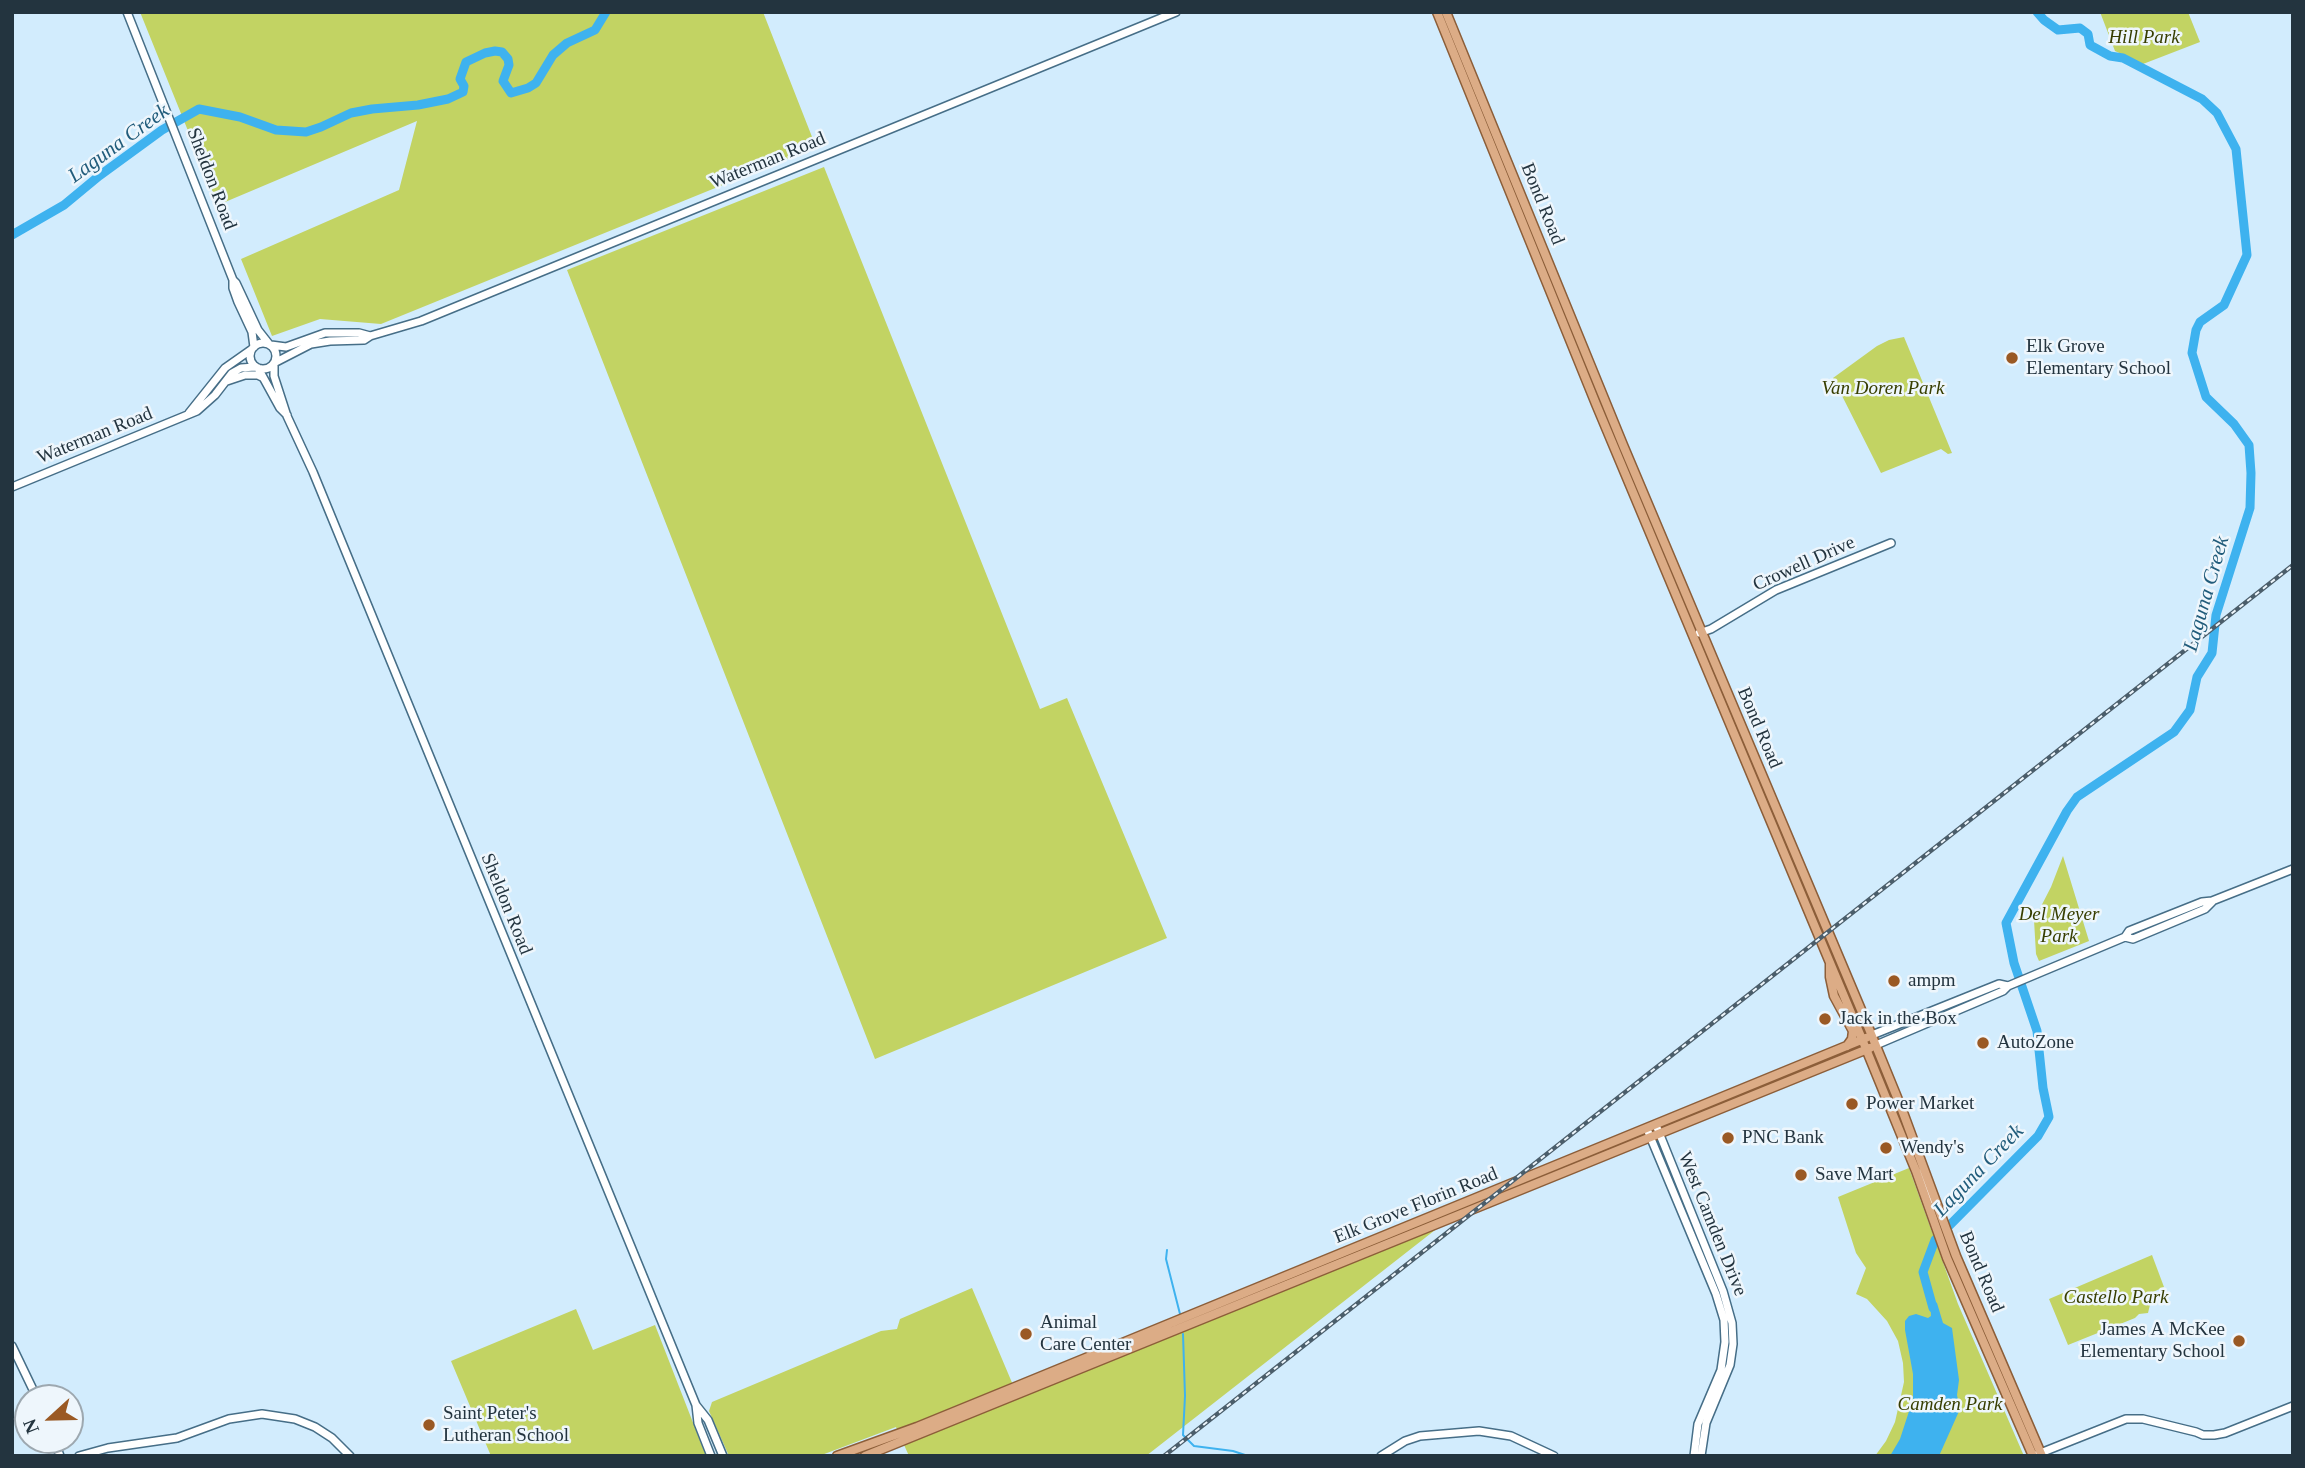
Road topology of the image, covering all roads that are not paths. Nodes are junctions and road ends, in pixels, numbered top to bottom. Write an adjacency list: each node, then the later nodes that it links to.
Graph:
1 (127, 12): 5 (main road, Sheldon Road)
2 (1177, 12): 6 (main road, Waterman Road)
3 (1437, 12): 13 (main road, Bond Road)
4 (1446, 12): 16 (main road, Bond Road)
5 (233, 280): 7 (main road, Sheldon Road); 8 (main road, Sheldon Road)
6 (369, 336): 7 (main road, Waterman Road); 9 (main road, Waterman Road)
7 (270, 345): 8 (main road); 9 (main road)
8 (253, 348): 10 (main road); 14 (main road, Waterman Road)
9 (275, 363): 10 (main road); 15 (main road, Sheldon Road)
10 (256, 367): 11 (main road, Sheldon Road); 12 (main road, Waterman Road)
11 (263, 378): 12 (main road); 15 (main road, Sheldon Road)
12 (226, 381): 14 (main road, Waterman Road)
13 (1596, 404): 16 (main road); 19 (main road, Bond Road)
14 (189, 413): 17 (main road, Waterman Road)
15 (287, 416): 48 (main road, Sheldon Road)
16 (1623, 445): 19 (main road, Bond Road)
17 (12, 487)
18 (1891, 542): 19 (main road, Crowell Drive)
19 (1698, 633): 20 (main road, Bond Road); 21 (main road, Bond Road)
20 (1728, 718): 21 (main road); 22 (main road, Bond Road)
21 (1756, 763): 23 (main road, Bond Road)
22 (1765, 809): 23 (main road); 24 (main road, Bond Road)
23 (1798, 859): 26 (main road, Bond Road)
24 (1787, 863): 26 (main road); 27 (main road, Bond Road)
25 (2293, 869): 28 (main road, Elk Grove Florin Road)
26 (1820, 911): 31 (main road, Bond Road)
27 (1830, 961): 32 (main road, Bond Road); 33 (main road)
28 (2008, 986): 29 (main road, Elk Grove Florin Road); 30 (main road, Elk Grove Florin Road)
29 (1984, 991): 30 (main road); 31 (main road, Elk Grove Florin Road)
30 (1964, 1008): 34 (main road, Elk Grove Florin Road)
31 (1872, 1035): 32 (main road, Elk Grove Florin Road); 34 (main road, Bond Road)
32 (1862, 1039): 33 (main road, Elk Grove Florin Road); 35 (main road, Bond Road)
33 (1847, 1045): 36 (main road, Elk Grove Florin Road)
34 (1876, 1045): 35 (main road, Elk Grove Florin Road); 42 (main road, Bond Road)
35 (1867, 1049): 38 (main road, Elk Grove Florin Road); 42 (main road, Bond Road)
36 (1759, 1082): 37 (main road, Elk Grove Florin Road); 38 (main road)
37 (1730, 1094): 39 (main road); 40 (main road, Elk Grove Florin Road)
38 (1746, 1098): 39 (main road, Elk Grove Florin Road)
39 (1704, 1115): 40 (main road, Elk Grove Florin Road)
40 (1653, 1131): 41 (main road, Elk Grove Florin Road); 43 (main road, Elk Grove Florin Road); 61 (main road, West Camden Drive); 62 (main road, West Camden Drive)
41 (1444, 1211): 43 (main road); 45 (main road, Elk Grove Florin Road)
42 (1937, 1211): 52 (main road, Bond Road)
43 (1423, 1230): 46 (main road, Elk Grove Florin Road)
44 (12, 1346): 47 (main road)
45 (1065, 1366): 46 (main road); 50 (main road, Elk Grove Florin Road)
46 (1049, 1382): 51 (main road, Elk Grove Florin Road)
47 (30, 1384)
48 (696, 1405): 55 (main road, Sheldon Road); 56 (main road, Sheldon Road)
49 (2293, 1406): 52 (main road)
50 (886, 1437): 51 (main road); 57 (main road, Elk Grove Florin Road)
51 (877, 1451): 58 (main road, Elk Grove Florin Road)
52 (2037, 1455)
53 (79, 1456): 54 (main road)
54 (350, 1456)
55 (711, 1456)
56 (723, 1456)
57 (837, 1456)
58 (865, 1456)
59 (1381, 1456): 60 (main road)
60 (1554, 1456)
61 (1694, 1456)
62 (1701, 1456)

